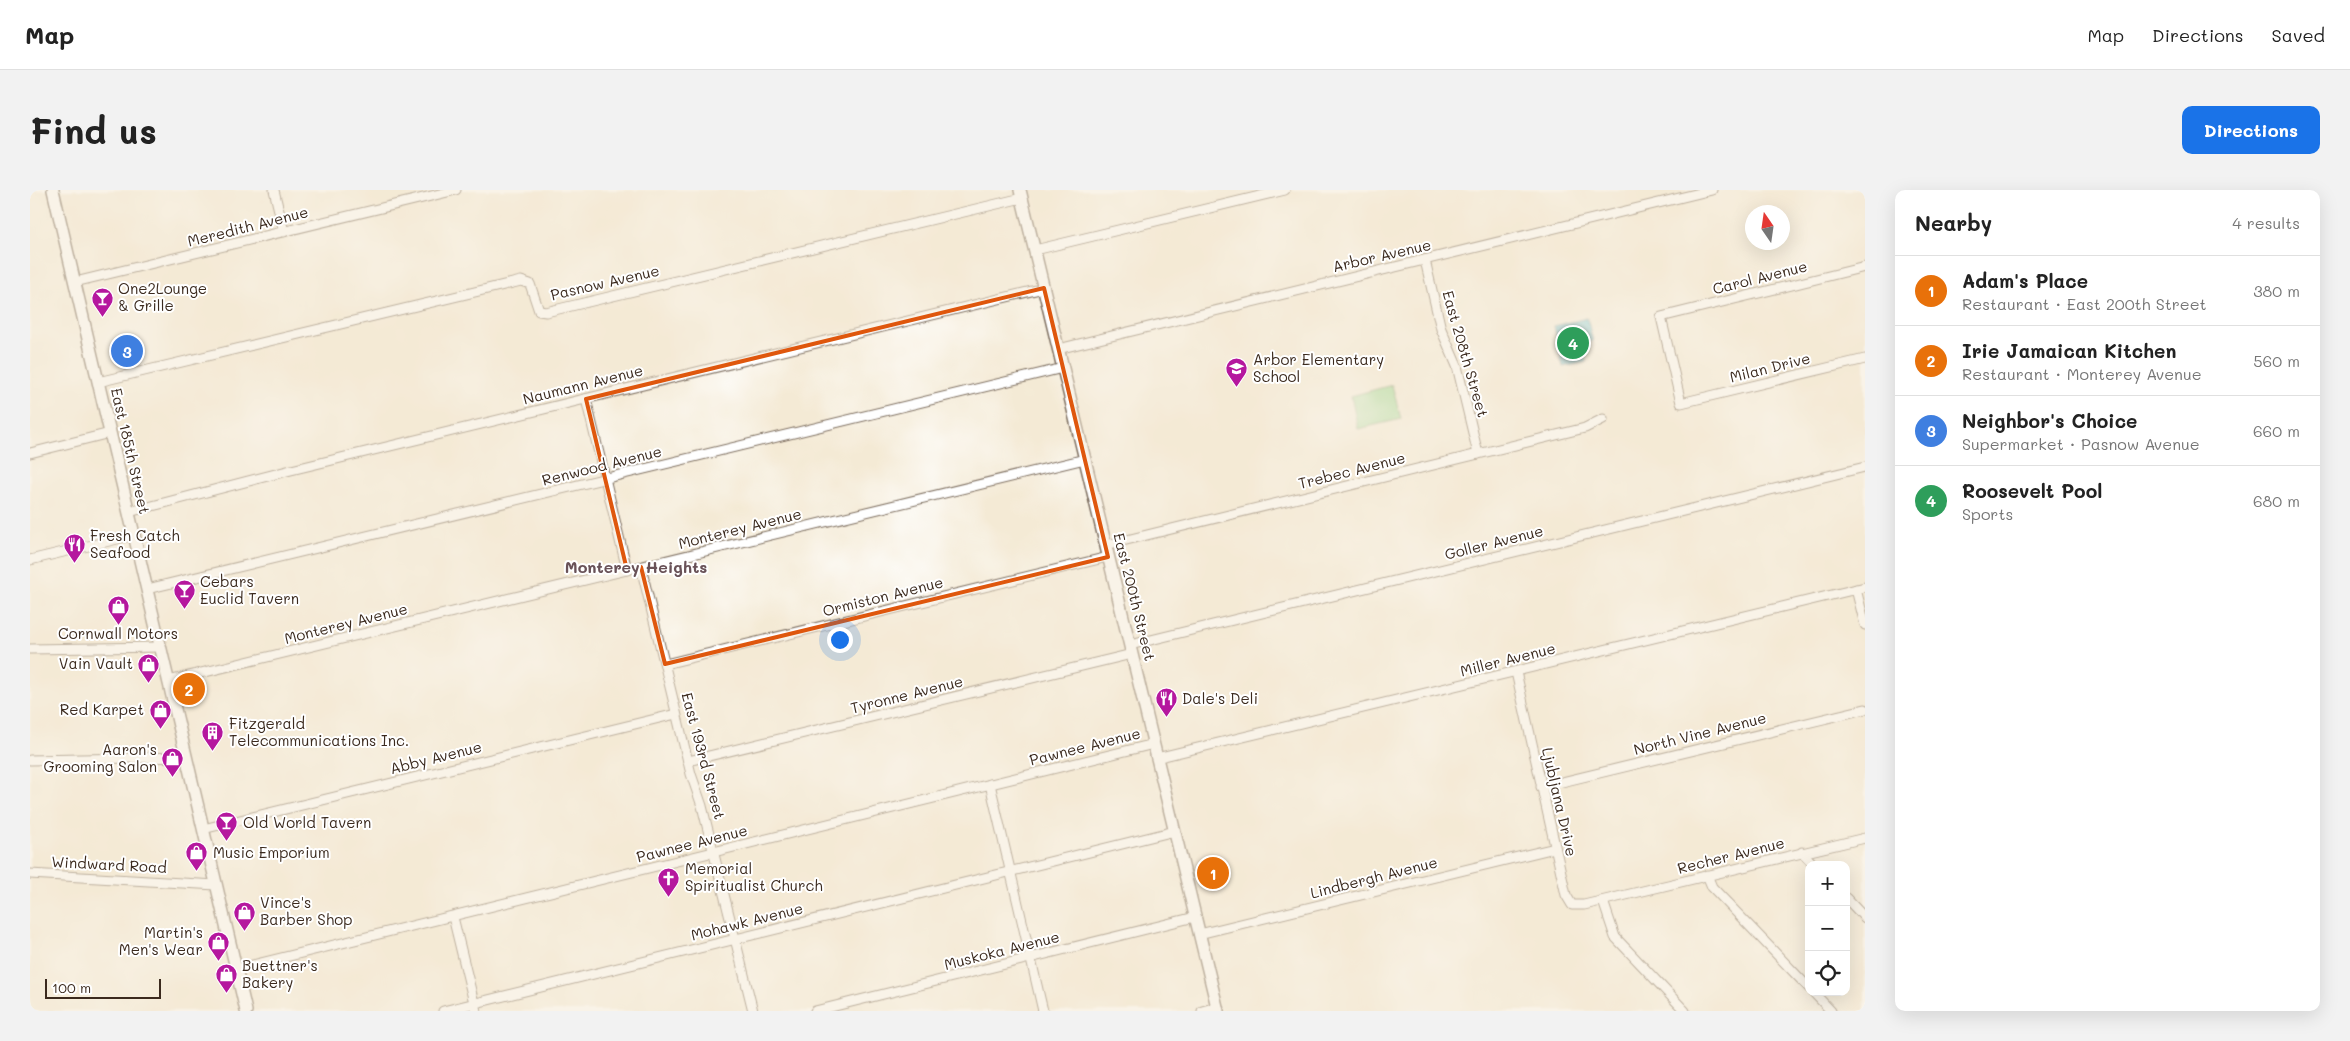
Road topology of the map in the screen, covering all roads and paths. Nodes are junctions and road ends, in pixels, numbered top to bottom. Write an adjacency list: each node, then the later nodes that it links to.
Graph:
1 (53, 190): 11 (street, East 185th Street)
2 (274, 190): 7 (street)
3 (456, 190): 7 (street, Meredith Avenue)
4 (1285, 190): 8 (street)
5 (1712, 190): 9 (street, Arbor Avenue)
6 (1021, 194): 8 (street, East 200th Street); 16 (street, Pasnow Avenue)
7 (284, 232): 11 (street, Meredith Avenue)
8 (1034, 250): 12 (street, East 200th Street)
9 (1425, 260): 13 (street, Arbor Avenue); 22 (street, East 208th Street)
10 (1865, 267): 18 (street, Carol Avenue)
11 (75, 282): 16 (street, East 185th Street)
12 (1044, 288): 13 (street, East 200th Street); 17 (street, Naumann Avenue)
13 (1058, 349): 15 (street, East 200th Street)
14 (1865, 359): 18 (street, Milan Drive)
15 (1063, 368): 23 (street, East 200th Street); 25 (street, Renwood Avenue)
16 (98, 382): 20 (street, East 185th Street)
17 (586, 399): 25 (street); 26 (street, Naumann Avenue)
18 (1681, 403)
19 (1603, 418): 22 (street, Trebec Avenue)
20 (110, 433): 21 (street); 26 (street, East 185th Street)
21 (30, 453)
22 (1478, 454): 28 (street, Trebec Avenue)
23 (1085, 459): 28 (street, East 200th Street); 31 (street, Monterey Avenue)
24 (1865, 467): 38 (street, Goller Avenue)
25 (606, 479): 32 (street); 34 (street, Renwood Avenue)
26 (129, 512): 27 (street, East 185th Street)
27 (134, 535): 30 (street); 34 (street, East 185th Street)
28 (1106, 545): 29 (street, East 200th Street)
29 (1108, 556): 38 (street, East 200th Street); 39 (street, Ormiston Avenue)
30 (30, 560)
31 (641, 567): 32 (street, Monterey Avenue); 39 (street, East 193rd Street)
32 (627, 570): 41 (street, Monterey Avenue)
33 (1860, 588): 35 (street); 40 (street, Miller Avenue)
34 (147, 589): 36 (street, East 185th Street)
35 (1865, 625)
36 (161, 648): 37 (street); 41 (street, East 185th Street)
37 (30, 649)
38 (1131, 650): 44 (street, East 200th Street); 48 (street, Tyronne Avenue)
39 (665, 664): 43 (street, East 193rd Street)
40 (1516, 672): 46 (street, Miller Avenue); 50 (street, Ljubljana Drive)
41 (168, 681): 45 (street, East 185th Street)
42 (1865, 709): 50 (street, North Vine Avenue)
43 (676, 714): 48 (street, East 193rd Street); 51 (street, Abby Avenue)
44 (1154, 744): 46 (street, East 200th Street); 49 (street, Pawnee Avenue)
45 (186, 757): 47 (street); 51 (street, East 185th Street)
46 (1156, 758): 52 (street, East 200th Street)
47 (30, 760)
48 (688, 762): 56 (street, East 193rd Street)
49 (990, 784): 56 (street, Pawnee Avenue); 58 (street)
50 (1541, 787): 54 (street, Ljubljana Drive)
51 (203, 829): 61 (street, East 185th Street)
52 (1174, 831): 58 (street, Mohawk Avenue); 65 (street, East 200th Street)
53 (1865, 838): 55 (street, Recher Avenue)
54 (1555, 848): 62 (street, Ljubljana Drive); 67 (street, Lindbergh Avenue)
55 (1802, 852): 57 (street); 60 (street, Recher Avenue)
56 (714, 853): 64 (street, Pawnee Avenue); 68 (street, East 193rd Street)
57 (1810, 861)
58 (1010, 871): 68 (street, Mohawk Avenue); 69 (street)
59 (30, 874): 61 (street, Windward Road)
60 (1707, 875): 62 (street, Recher Avenue); 71 (street)
61 (216, 885): 70 (street, East 185th Street)
62 (1603, 900): 81 (street)
63 (1850, 902): 66 (street)
64 (453, 917): 70 (street, Pawnee Avenue); 73 (street)
65 (1195, 917): 67 (street, East 200th Street); 69 (street, Muskoka Avenue)
66 (1865, 918)
67 (1199, 934): 74 (street, East 200th Street)
68 (736, 939): 73 (street, Mohawk Avenue); 77 (street, East 193rd Street)
69 (1030, 958): 78 (street, Muskoka Avenue); 79 (street)
70 (236, 969): 75 (street, East 185th Street)
71 (1805, 984)
72 (1817, 996): 82 (street)
73 (475, 1007): 76 (street, Mohawk Avenue)
74 (1217, 1009): 80 (street)
75 (246, 1011)
76 (443, 1011)
77 (753, 1011)
78 (815, 1011)
79 (1043, 1011)
80 (1202, 1011)
81 (1685, 1011)
82 (1831, 1011)

